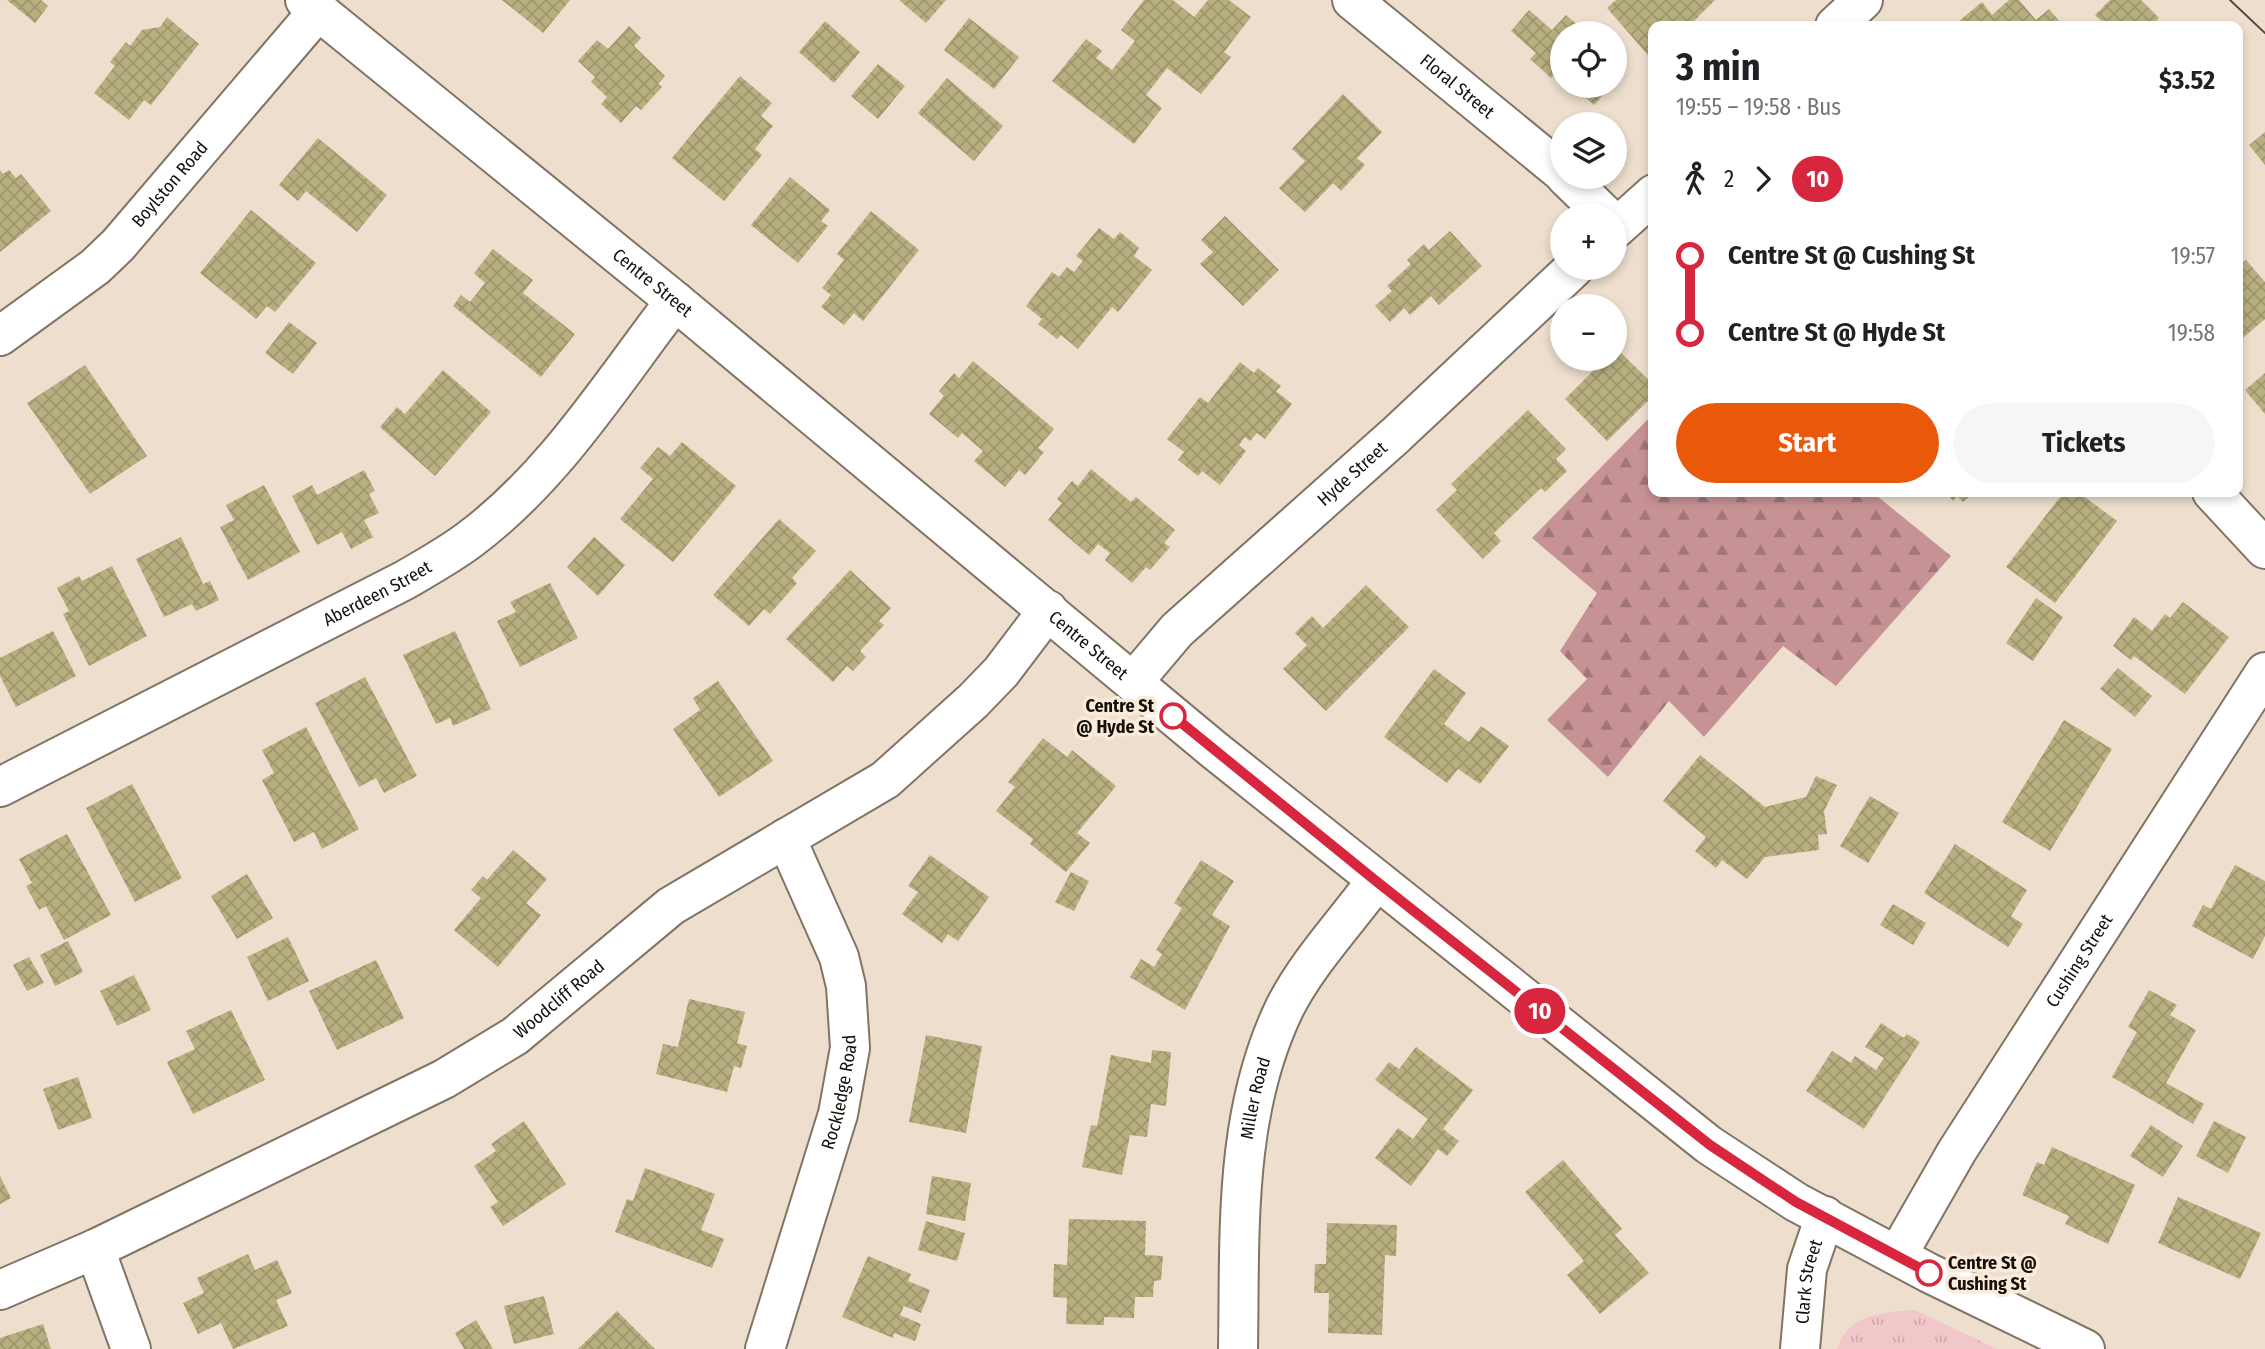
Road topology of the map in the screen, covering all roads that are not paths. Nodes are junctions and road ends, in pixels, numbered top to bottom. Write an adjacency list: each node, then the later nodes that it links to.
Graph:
1 (1352, 0): 5 (street, Floral Street)
2 (1863, 0): 4 (street)
3 (312, 6): 11 (street, Centre Street); 12 (street, Boylston Road)
4 (1840, 21)
5 (1550, 163)
6 (1578, 189): 8 (street, Floral Street)
7 (1648, 199): 9 (street)
8 (1592, 203)
9 (1627, 214)
10 (1561, 280): 17 (street, Hyde Street)
11 (675, 300): 15 (street, Centre Street); 18 (street, Aberdeen Street)
12 (0, 336)
13 (2217, 497): 14 (street)
14 (2265, 549)
15 (1048, 610): 17 (street, Centre Street); 19 (street, Woodcliff Road)
16 (2265, 672): 23 (street, Cushing Street)
17 (1133, 682): 20 (street, Centre Street)
18 (0, 787)
19 (786, 838): 22 (street, Woodcliff Road); 26 (street, Rockledge Road)
20 (1376, 881): 21 (street, Centre Street); 27 (street, Miller Road)
21 (1825, 1216): 23 (street, Centre Street); 28 (street, Clark Street)
22 (95, 1249): 24 (street, Woodcliff Road); 25 (street)
23 (1898, 1254): 29 (street, Centre Street)
24 (0, 1290)
25 (131, 1349)
26 (765, 1349)
27 (1238, 1349)
28 (1800, 1349)
29 (2085, 1349)

